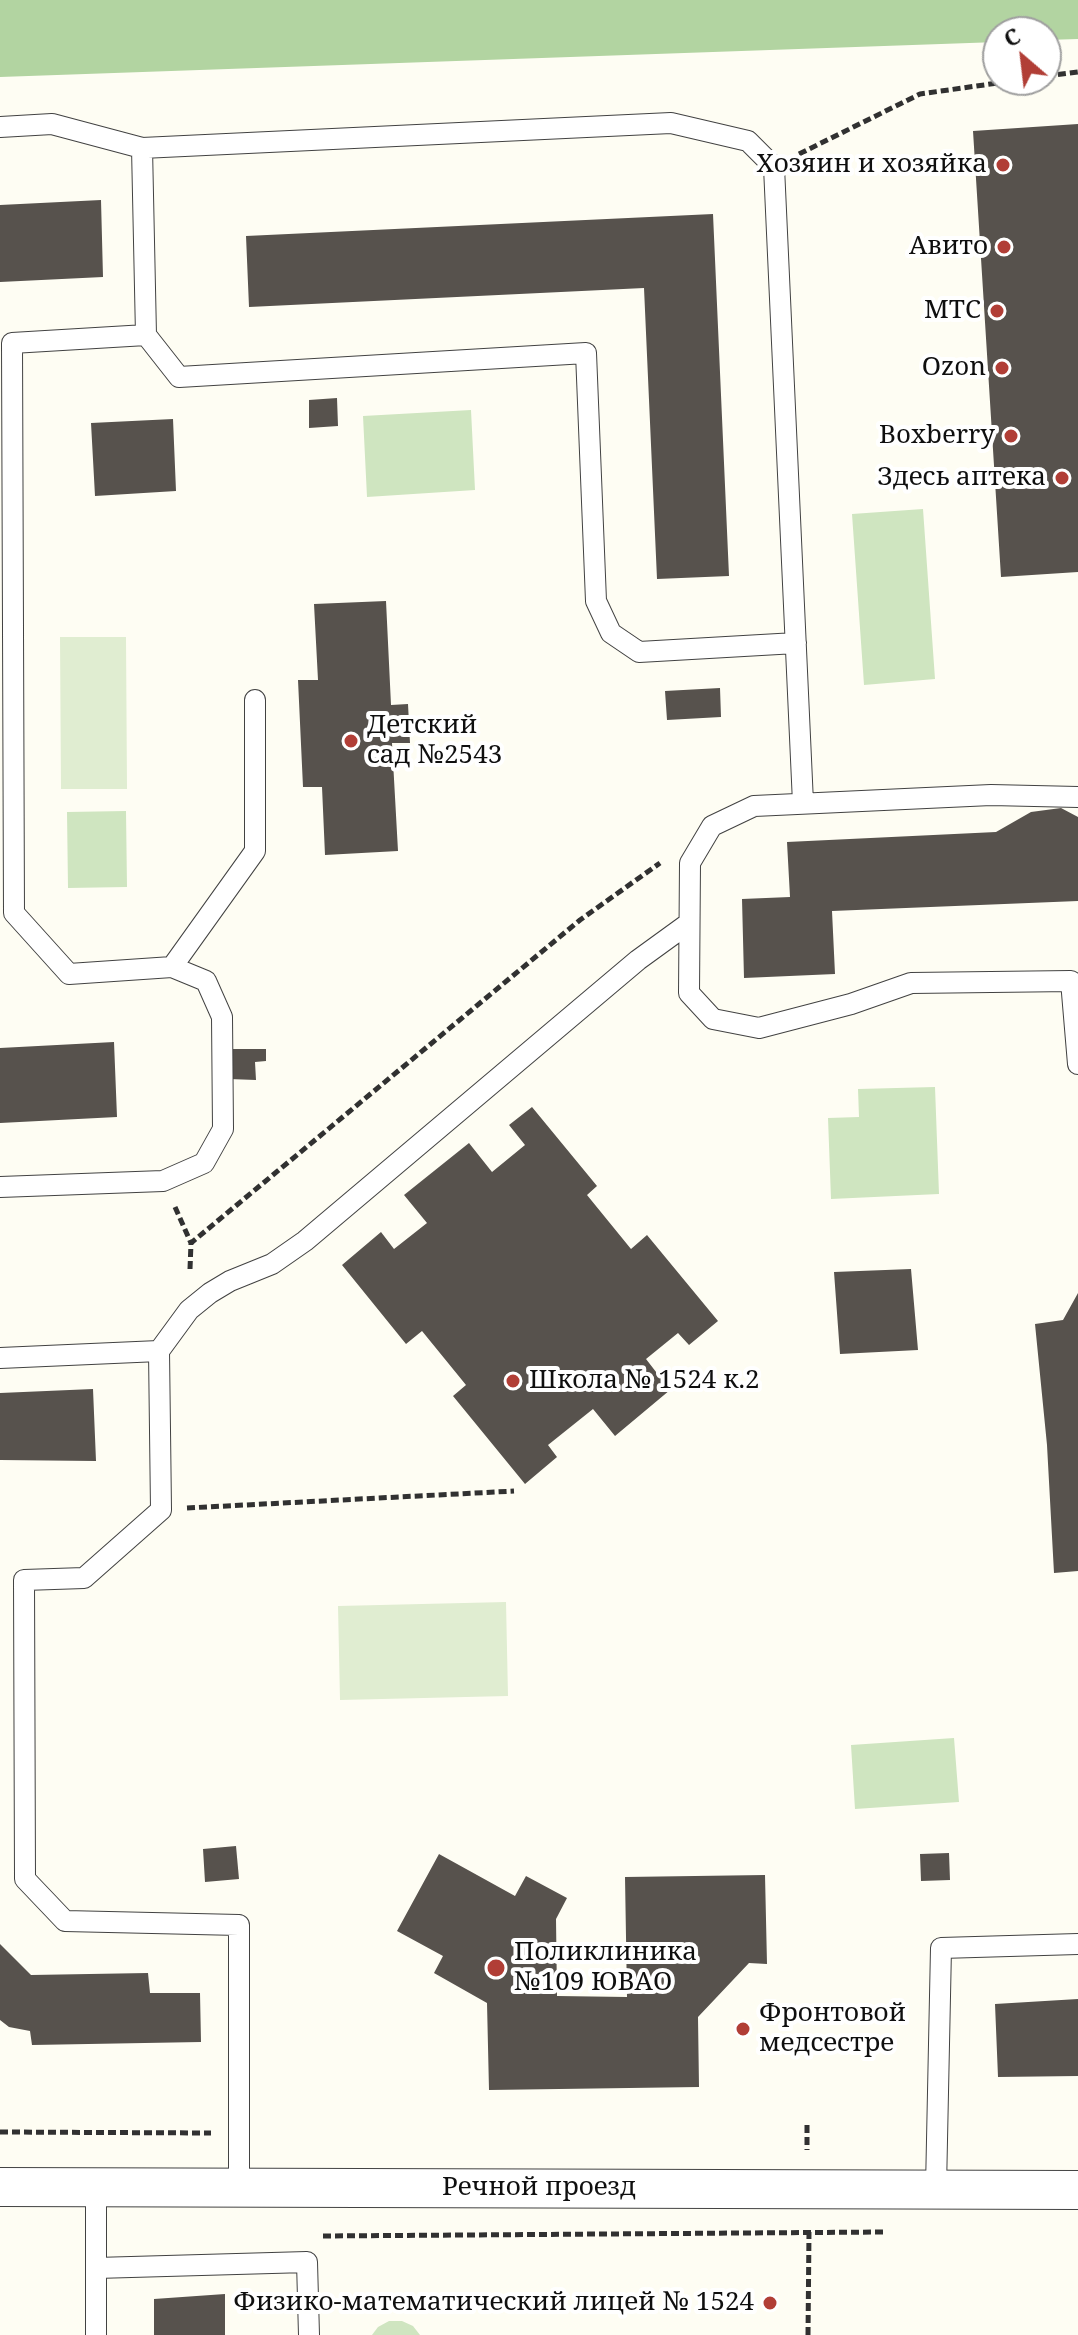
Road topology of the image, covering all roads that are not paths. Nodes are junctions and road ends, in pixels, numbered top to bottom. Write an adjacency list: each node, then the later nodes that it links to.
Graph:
1 (0, 127): 2 (lane)
2 (142, 148): 3 (lane); 5 (lane)
3 (146, 335): 4 (lane); 5 (lane)
4 (6, 519): 10 (lane)
5 (796, 643): 8 (lane)
6 (255, 700): 10 (lane)
7 (1078, 797): 8 (lane)
8 (803, 803): 9 (lane)
9 (689, 923): 11 (lane); 13 (lane)
10 (172, 967): 12 (lane)
11 (1078, 1064)
12 (0, 1187)
13 (159, 1351): 14 (lane); 18 (lane)
14 (0, 1358)
15 (1078, 1944): 19 (lane)
16 (0, 2187): 17 (street, Речной проезд)
17 (96, 2188): 18 (street, Речной проезд); 21 (lane)
18 (239, 2188): 19 (street, Речной проезд)
19 (936, 2188): 20 (street, Речной проезд)
20 (1078, 2190)
21 (96, 2268): 22 (lane); 23 (lane)
22 (96, 2335)
23 (309, 2335)

